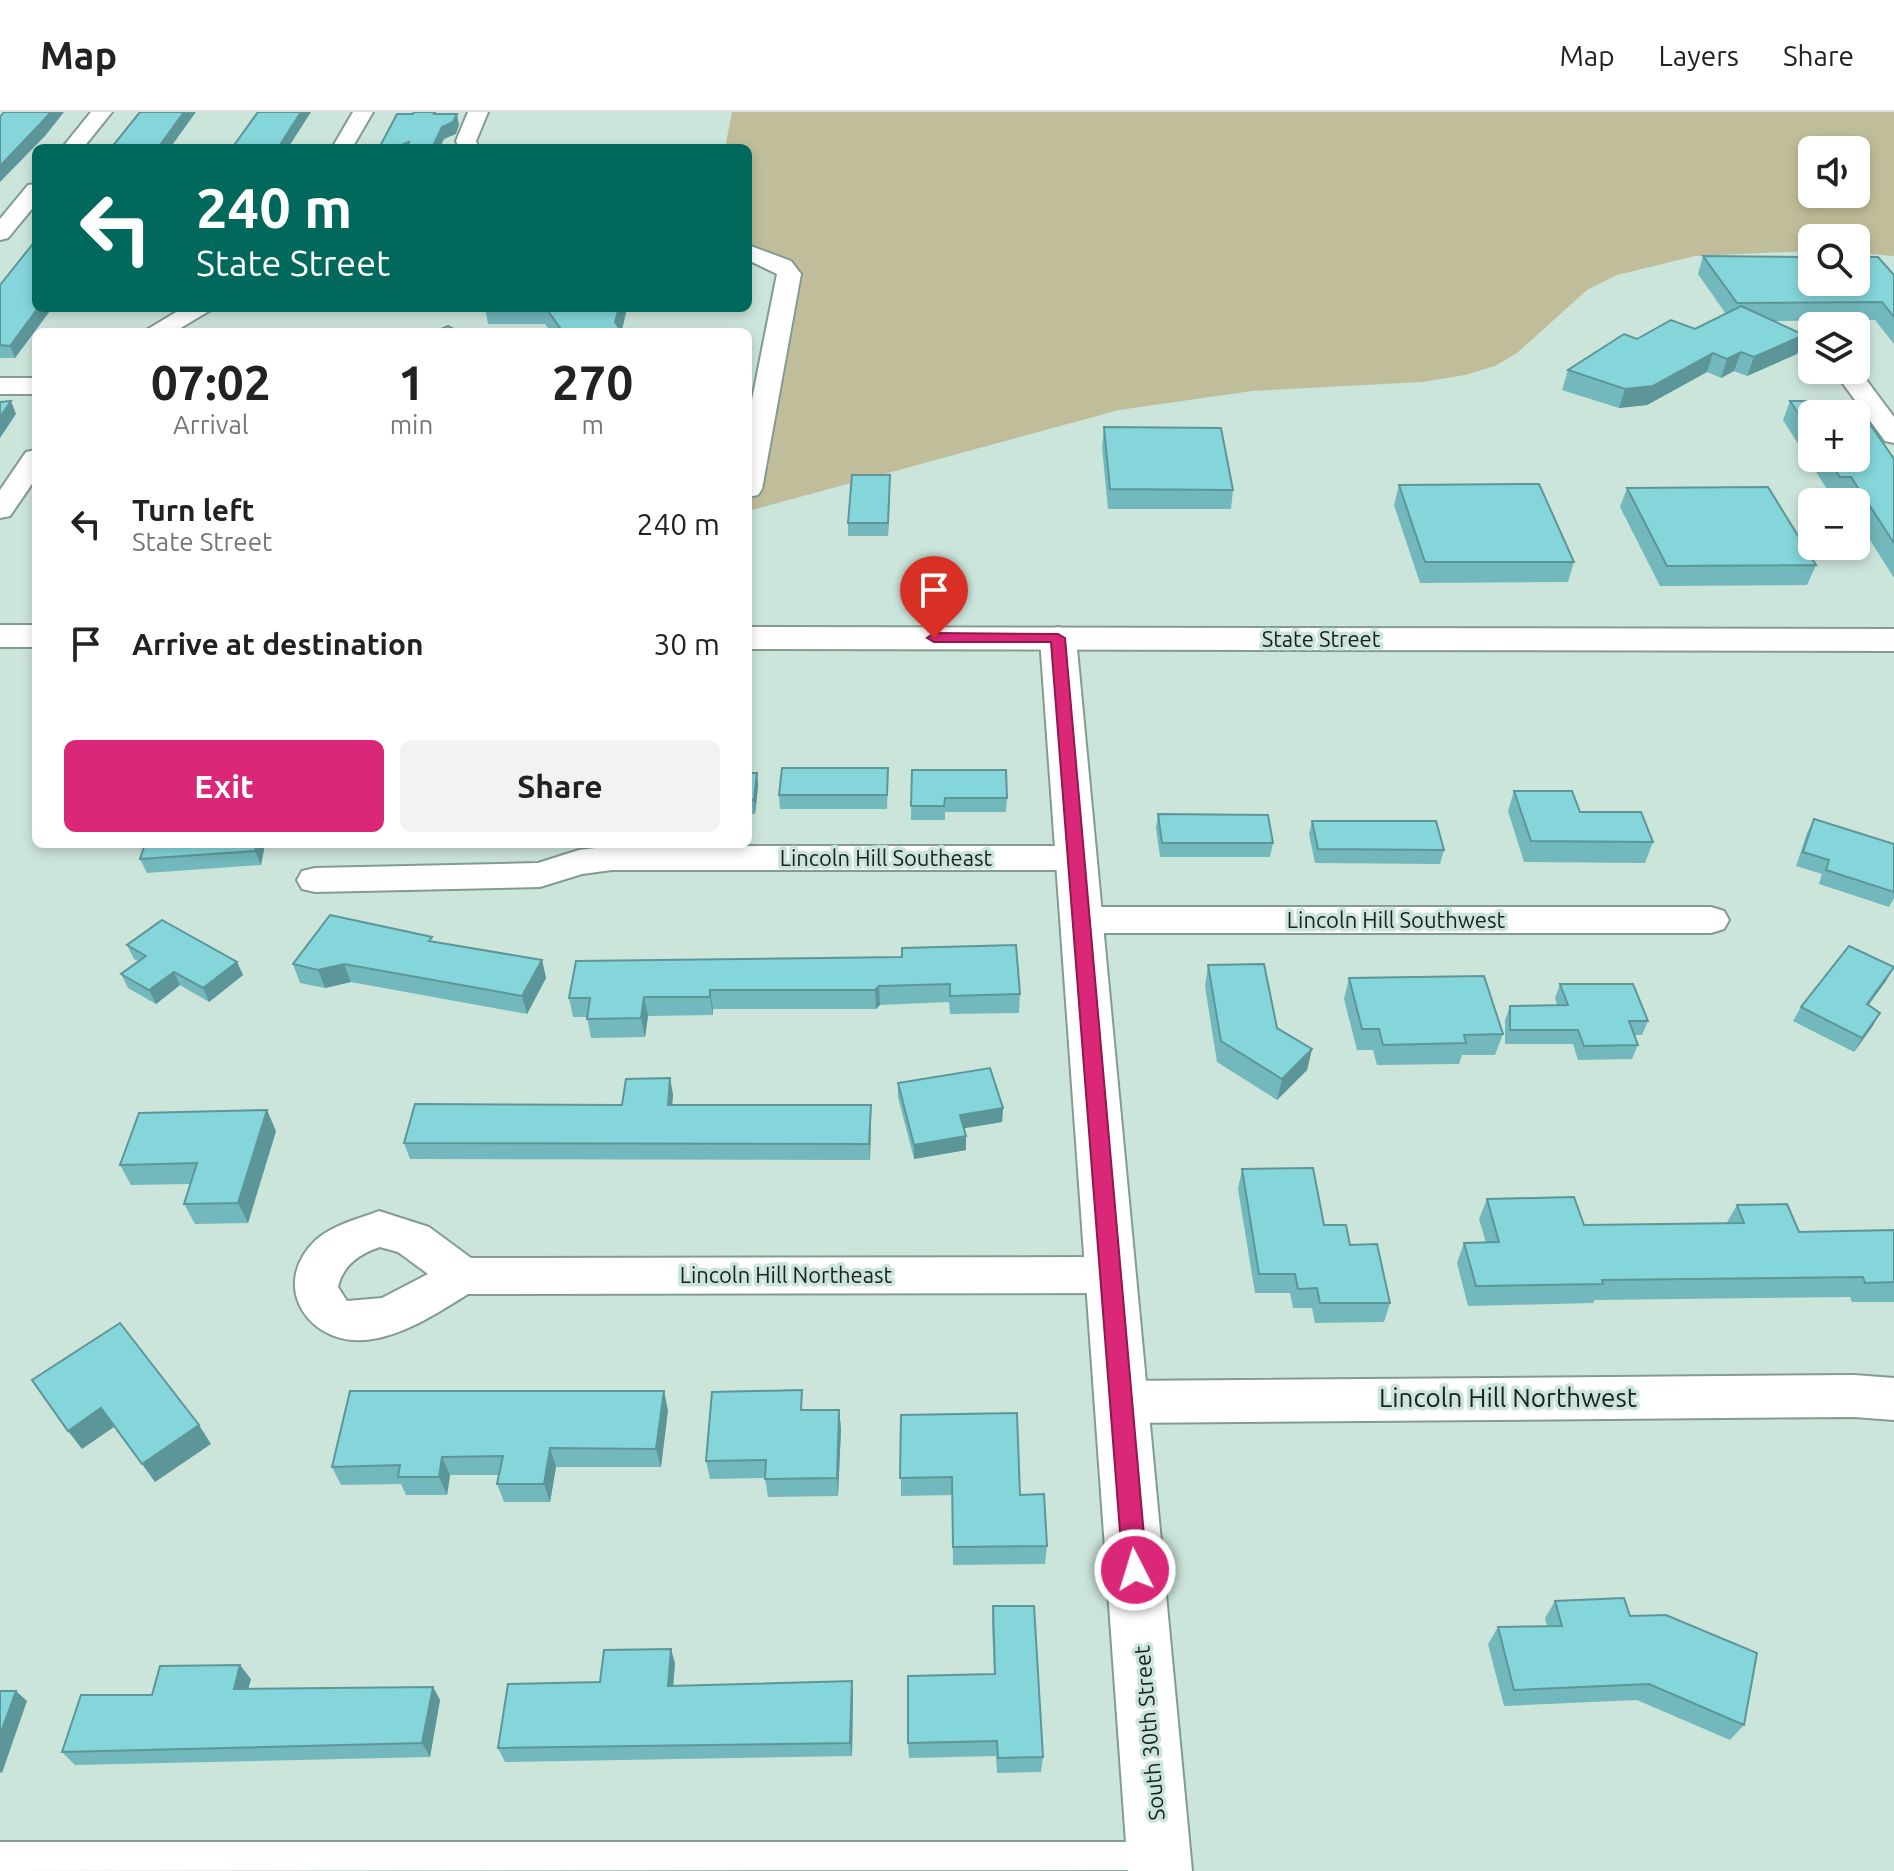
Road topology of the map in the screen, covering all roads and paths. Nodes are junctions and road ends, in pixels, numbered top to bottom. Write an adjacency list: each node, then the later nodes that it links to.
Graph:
1 (102, 112): 4 (street)
2 (363, 112): 5 (street)
3 (478, 112): 6 (street)
4 (75, 144)
5 (344, 144)
6 (467, 144)
7 (32, 195): 8 (street)
8 (0, 233)
9 (752, 254): 17 (street)
10 (194, 312): 11 (street)
11 (163, 328)
12 (1856, 384): 15 (street)
13 (0, 386): 14 (street)
14 (32, 386)
15 (1894, 435)
16 (32, 464): 18 (street)
17 (752, 468)
18 (0, 510)
19 (0, 636): 20 (main road)
20 (32, 636)
21 (752, 638): 22 (main road, State Street)
22 (1058, 638): 23 (main road, State Street); 24 (main road, South 30th Street)
23 (1894, 640)
24 (1076, 858): 25 (street, Lincoln Hill Southeast); 26 (main road, South 30th Street)
25 (315, 880)
26 (1081, 920): 27 (street, Lincoln Hill Southwest); 28 (main road, South 30th Street)
27 (1711, 920)
28 (1111, 1275): 29 (street, Lincoln Hill Northeast); 31 (main road, South 30th Street)
29 (462, 1276)
30 (1894, 1399): 31 (street, Lincoln Hill Northwest)
31 (1121, 1402): 33 (main road, South 30th Street)
32 (0, 1870): 33 (street)
33 (1160, 1870)

